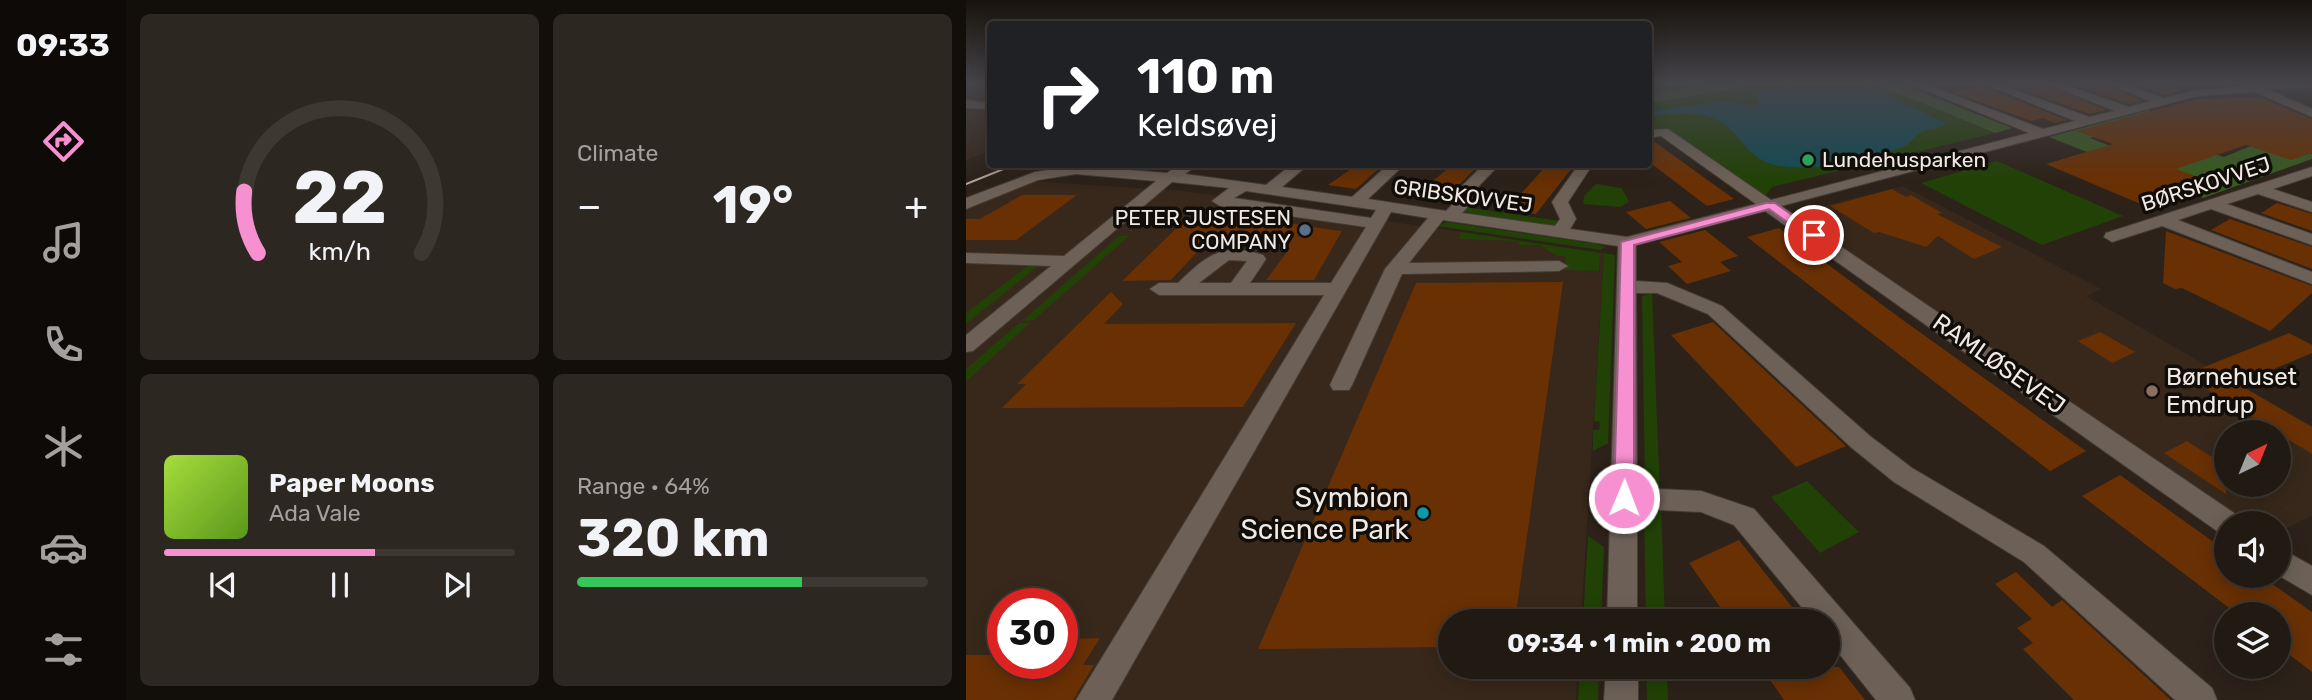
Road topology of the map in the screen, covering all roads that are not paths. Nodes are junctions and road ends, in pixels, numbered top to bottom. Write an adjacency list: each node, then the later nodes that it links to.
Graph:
1 (1996, 116): 6 (street)
2 (2073, 116): 4 (street)
3 (2105, 116): 4 (street)
4 (2087, 121): 6 (street)
5 (1652, 133): 20 (street, RAMLØSEVEJ)
6 (2042, 134): 20 (street)
7 (1184, 168): 13 (street)
8 (1298, 168): 16 (street)
9 (1394, 168): 17 (street)
10 (1489, 168): 23 (street)
11 (1583, 168): 25 (street)
12 (2308, 175): 15 (street, BØRSKOVVEJ)
13 (1168, 178): 14 (street, GRIBSKOVVEJ); 18 (street, GRIBSKOVVEJ); 30 (street)
14 (1243, 186): 16 (street, GRIBSKOVVEJ); 22 (street)
15 (2258, 189): 19 (street, BØRSKOVVEJ); 21 (street)
16 (1269, 190): 17 (street, GRIBSKOVVEJ)
17 (1355, 203): 22 (street, GRIBSKOVVEJ)
18 (966, 204)
19 (2211, 204): 24 (street, BØRSKOVVEJ); 27 (street)
20 (1770, 205): 28 (street); 42 (street, RAMLØSEVEJ)
21 (2312, 207)
22 (1381, 216): 23 (street, GRIBSKOVVEJ); 38 (street)
23 (1444, 216): 25 (street, GRIBSKOVVEJ); 32 (street)
24 (2162, 220): 26 (street, BØRSKOVVEJ); 33 (street)
25 (1559, 232): 28 (street, GRIBSKOVVEJ)
26 (2112, 237)
27 (2312, 240)
28 (1627, 242): 34 (street)
29 (966, 258): 30 (street)
30 (1065, 261): 39 (street)
31 (1559, 266): 32 (street)
32 (1394, 269): 40 (street)
33 (2312, 278)
34 (1628, 287): 41 (street); 50 (street)
35 (1159, 289): 36 (street)
36 (1183, 289): 37 (street); 37 (street)
37 (1237, 289): 38 (street)
38 (1337, 289): 47 (street)
39 (966, 346)
40 (1341, 385)
41 (1624, 498): 45 (street); 49 (street)
42 (2214, 514)
43 (2291, 568): 44 (street)
44 (2312, 582)
45 (1622, 609)
46 (1622, 679): 48 (street)
47 (1093, 700)
48 (1622, 700)
49 (1898, 700)
50 (2200, 700)

